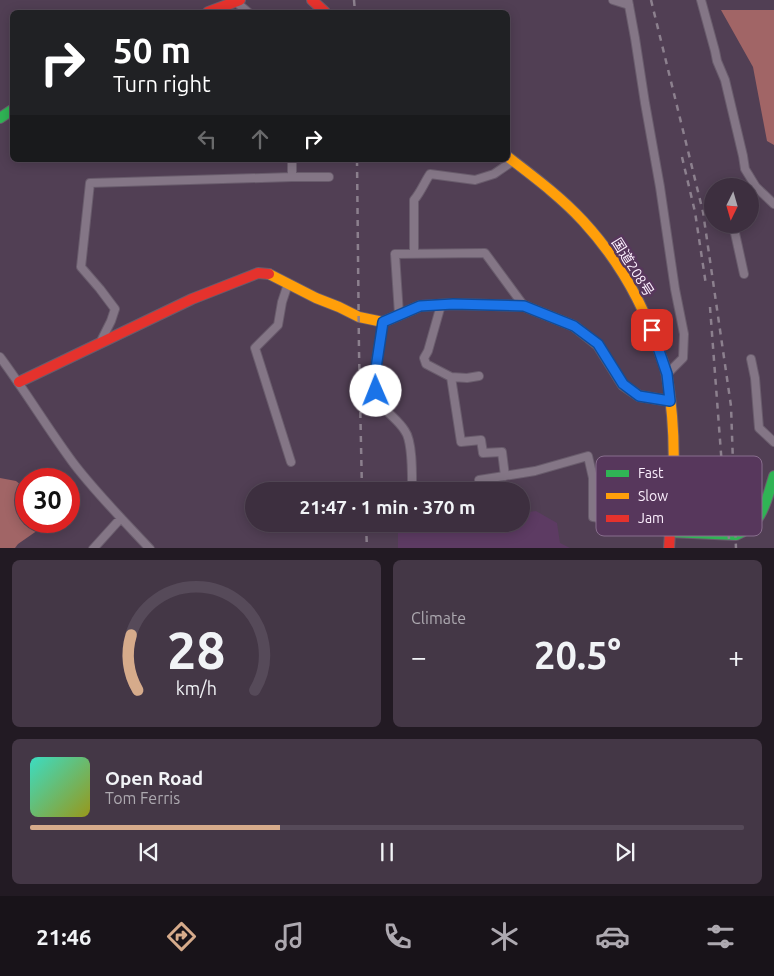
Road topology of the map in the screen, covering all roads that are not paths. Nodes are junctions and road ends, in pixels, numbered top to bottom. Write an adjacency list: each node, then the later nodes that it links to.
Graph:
1 (312, 0): 7 (main road)
2 (613, 0): 5 (street)
3 (701, 0): 13 (street)
4 (238, 1): 6 (main road)
5 (629, 3): 27 (street)
6 (213, 10)
7 (323, 10)
8 (510, 159): 27 (main road, 国道208号)
9 (292, 162): 11 (street)
10 (507, 162): 17 (street)
11 (292, 177): 12 (street); 24 (street)
12 (328, 177)
13 (748, 178)
14 (759, 193): 15 (street)
15 (774, 204)
16 (735, 233): 18 (street)
17 (414, 254): 21 (street); 22 (street)
18 (744, 274)
19 (288, 284): 23 (main road); 24 (main road); 34 (street)
20 (441, 305): 21 (main road); 22 (main road); 29 (street)
21 (524, 306): 31 (main road)
22 (399, 314): 23 (main road)
23 (383, 322): 37 (street)
24 (100, 343): 30 (main road)
25 (0, 357): 30 (street)
26 (751, 359): 32 (street)
27 (667, 374): 31 (main road, 国道208号)
28 (479, 376): 29 (street)
29 (451, 378): 35 (street)
30 (19, 382): 41 (street)
31 (670, 401): 33 (main road, 国道208号)
32 (774, 442)
33 (673, 456)
34 (291, 462)
35 (505, 476): 38 (street); 40 (street)
36 (774, 476): 39 (main road)
37 (412, 482)
38 (480, 482)
39 (762, 513)
40 (596, 517)
41 (120, 518): 42 (street); 43 (street)
42 (93, 548)
43 (150, 548)

